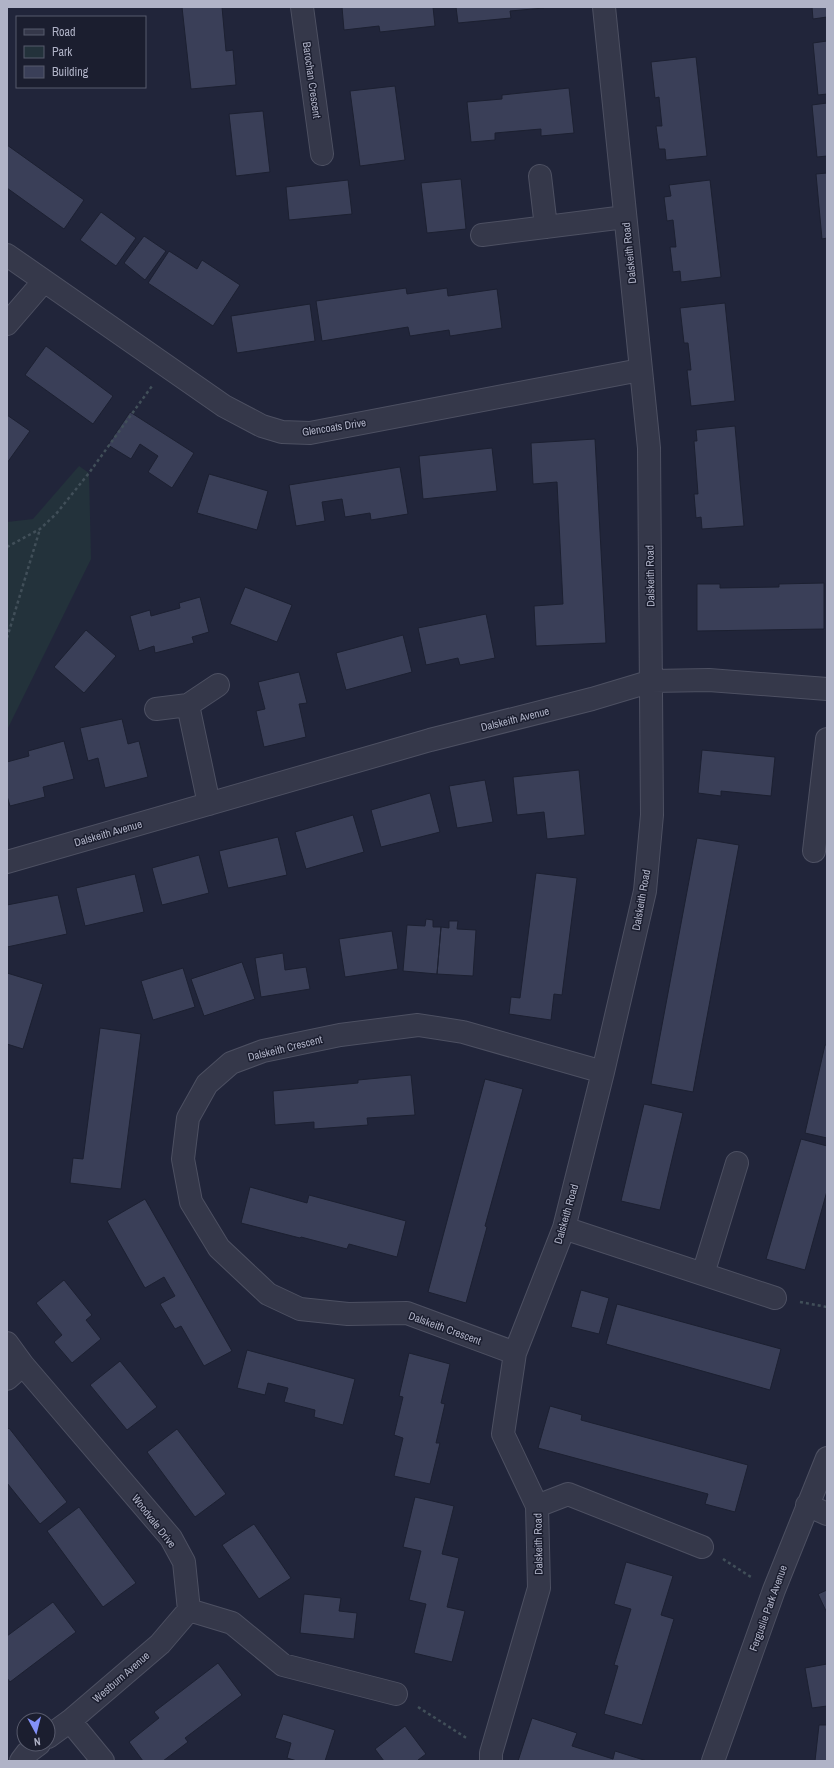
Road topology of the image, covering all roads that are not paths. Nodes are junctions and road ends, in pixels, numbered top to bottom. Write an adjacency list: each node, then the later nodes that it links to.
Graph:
1 (302, 7): 3 (street, Barochan Crescent)
2 (604, 7): 5 (street, Dalskeith Road)
3 (322, 154)
4 (540, 176): 6 (street)
5 (625, 217): 6 (street); 11 (street, Dalskeith Road)
6 (546, 227): 7 (street)
7 (482, 235)
8 (7, 255): 9 (street, Glencoats Drive)
9 (44, 281): 10 (street); 11 (street, Glencoats Drive)
10 (7, 324)
11 (640, 370): 12 (street, Dalskeith Road)
12 (652, 682): 14 (street, Dalskeith Avenue); 18 (street, Dalskeith Avenue); 21 (street, Dalskeith Road)
13 (218, 685): 15 (street)
14 (827, 689)
15 (188, 705): 16 (street); 18 (street)
16 (156, 709)
17 (827, 739): 19 (street)
18 (209, 804): 20 (street, Dalskeith Avenue)
19 (814, 850)
20 (7, 862)
21 (603, 1072): 23 (street, Dalskeith Road); 27 (street, Dalskeith Crescent)
22 (737, 1163): 24 (street)
23 (564, 1228): 24 (street); 27 (street, Dalskeith Road)
24 (703, 1274): 25 (street)
25 (775, 1298)
26 (7, 1343): 28 (street, Woodvale Drive)
27 (515, 1353): 32 (street, Dalskeith Road)
28 (23, 1365): 29 (street); 35 (street, Woodvale Drive)
29 (7, 1379)
30 (827, 1458): 31 (street, Ferguslie Park Avenue)
31 (807, 1505): 33 (street); 43 (street, Ferguslie Park Avenue)
32 (537, 1506): 34 (street); 40 (street, Dalskeith Road)
33 (827, 1514)
34 (702, 1547)
35 (189, 1610): 36 (street); 37 (street, Westburn Avenue)
36 (396, 1694)
37 (70, 1721): 38 (street, Westburn Avenue); 42 (street)
38 (56, 1731)
39 (28, 1752): 41 (street)
40 (491, 1757)
41 (21, 1761)
42 (103, 1761)
43 (713, 1761)

